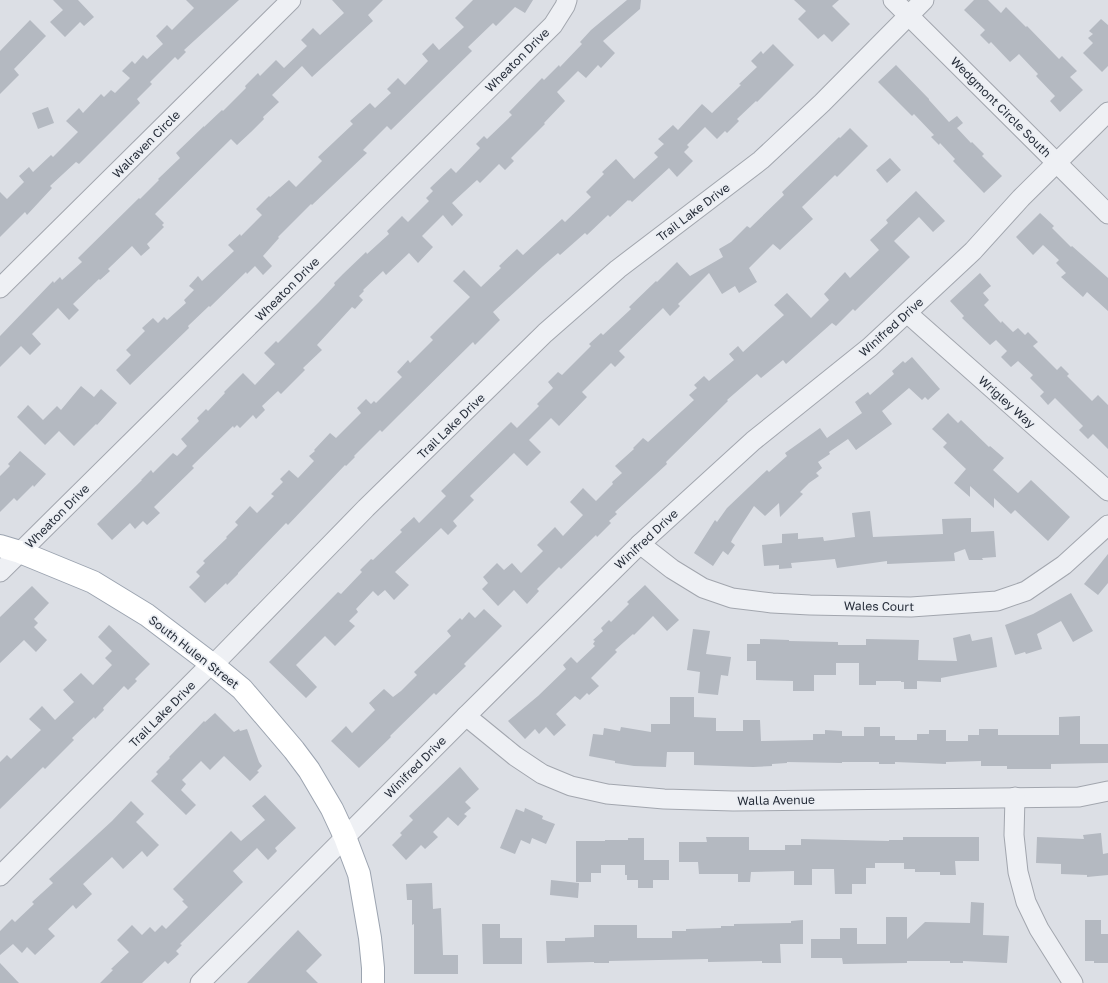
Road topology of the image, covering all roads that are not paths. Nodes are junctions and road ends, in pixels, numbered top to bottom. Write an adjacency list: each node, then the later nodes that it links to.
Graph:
1 (291, 0): 9 (street, Walraven Circle)
2 (567, 0): 15 (street, Wheaton Drive)
3 (893, 0): 5 (street, Wedgmont Circle South)
4 (924, 0): 5 (street, Trail Lake Drive)
5 (909, 15): 7 (street, Wedgmont Circle South); 17 (street, Trail Lake Drive)
6 (1108, 112): 7 (street, Winifred Drive)
7 (1056, 163): 8 (street, Wedgmont Circle South); 10 (street, Winifred Drive)
8 (1108, 214)
9 (0, 288)
10 (907, 313): 11 (street, Wrigley Way); 13 (street, Winifred Drive)
11 (1108, 491)
12 (1108, 525): 13 (street, Wales Court)
13 (640, 544): 18 (street, Winifred Drive)
14 (0, 546): 15 (main road, South Hulen Street)
15 (20, 552): 16 (street, Wheaton Drive); 17 (main road, South Hulen Street)
16 (0, 572)
17 (213, 664): 21 (main road, South Hulen Street); 22 (street, Trail Lake Drive)
18 (466, 716): 20 (street, Walla Avenue); 21 (street, Winifred Drive)
19 (1108, 791): 20 (street, Walla Avenue)
20 (1015, 797): 25 (street)
21 (345, 837): 23 (street, Winifred Drive); 24 (main road, South Hulen Street)
22 (0, 876)
23 (200, 983)
24 (373, 983)
25 (1073, 983)

